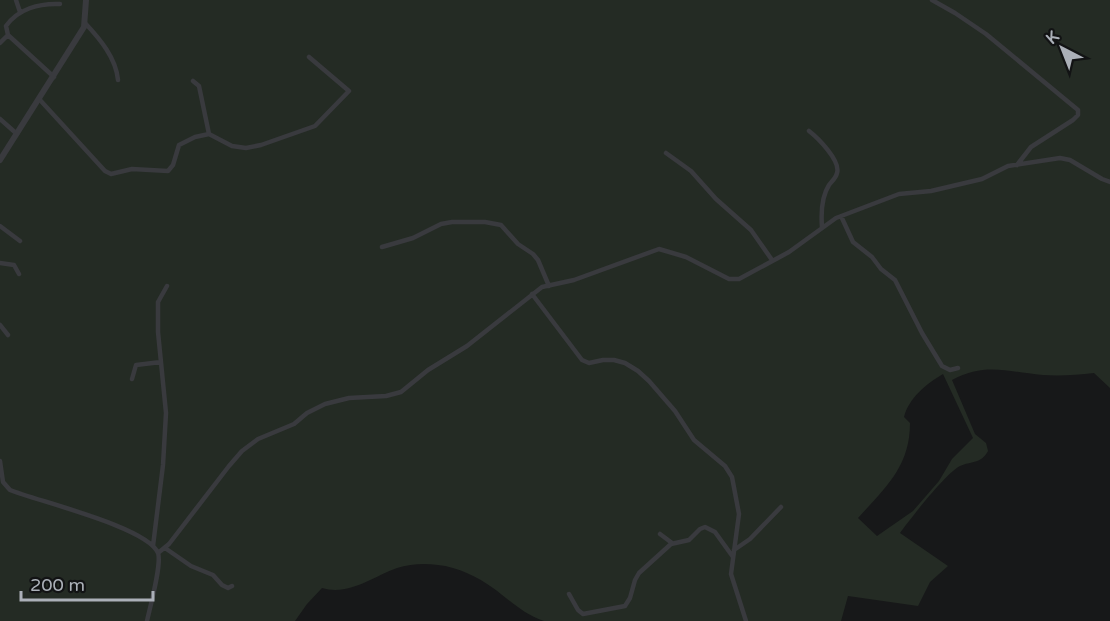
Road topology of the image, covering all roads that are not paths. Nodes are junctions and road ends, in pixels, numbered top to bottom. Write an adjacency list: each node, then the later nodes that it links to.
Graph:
1 (16, 0): 5 (street)
2 (932, 0): 20 (street)
3 (88, 1): 6 (street)
4 (60, 4): 5 (street)
5 (20, 12): 7 (street)
6 (85, 22): 10 (street); 11 (street)
7 (8, 35): 8 (street); 10 (street)
8 (0, 43)
9 (309, 57): 17 (street)
10 (54, 77): 13 (street)
11 (118, 80)
12 (194, 81): 17 (street)
13 (40, 100): 16 (street); 17 (street)
14 (0, 119): 16 (street)
15 (809, 131): 24 (street)
16 (17, 134): 19 (street)
17 (209, 134)
18 (666, 153): 27 (street)
19 (0, 160)
20 (1017, 165): 21 (street); 22 (street)
21 (1110, 182)
22 (841, 216): 24 (street); 36 (street)
23 (0, 226): 25 (street)
24 (822, 227): 27 (street)
25 (20, 241)
26 (382, 247): 31 (street)
27 (772, 260): 31 (street)
28 (0, 263): 29 (street)
29 (19, 274)
30 (167, 286): 35 (street)
31 (549, 286): 32 (street)
32 (532, 294): 44 (street); 45 (street)
33 (0, 325): 34 (street)
34 (8, 335)
35 (161, 362): 37 (street); 43 (street)
36 (958, 368)
37 (132, 379)
38 (0, 461): 39 (street)
39 (1, 479): 43 (street)
40 (781, 507): 45 (street)
41 (660, 534): 42 (street)
42 (672, 543): 47 (street); 49 (street)
43 (153, 546): 46 (street)
44 (165, 548): 46 (street); 48 (street)
45 (734, 550): 47 (street)
46 (158, 553): 50 (street)
47 (733, 557): 51 (street)
48 (232, 586)
49 (569, 594)
50 (147, 621)
51 (746, 621)

